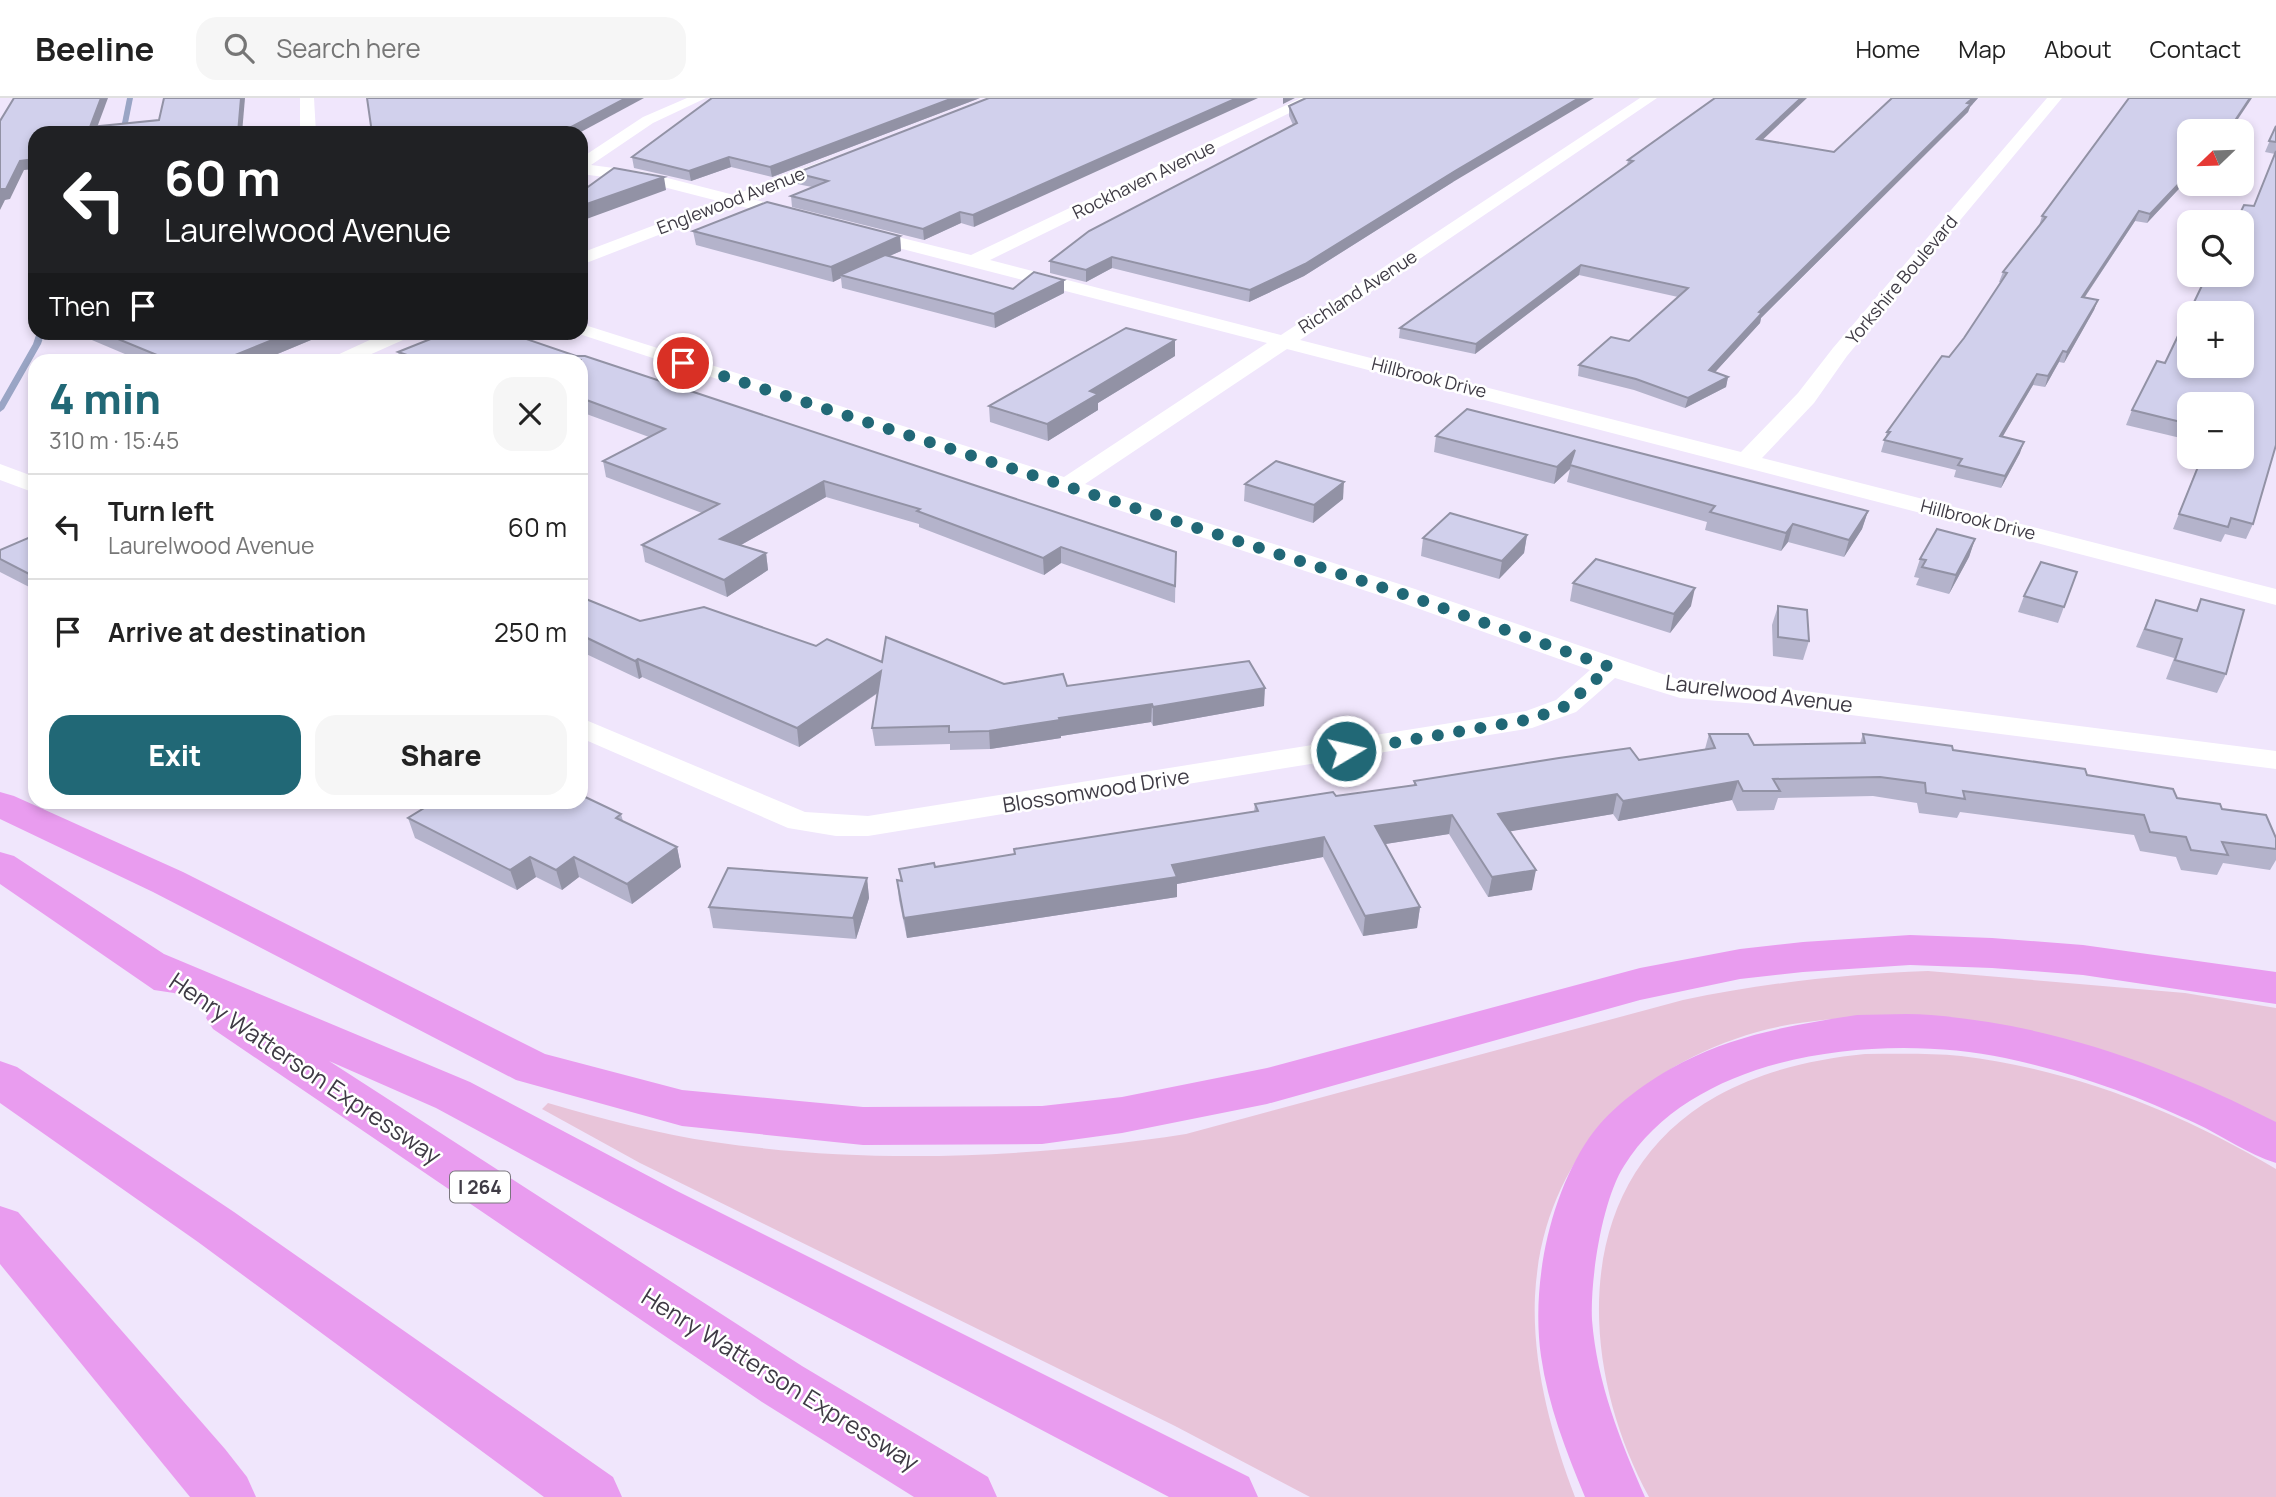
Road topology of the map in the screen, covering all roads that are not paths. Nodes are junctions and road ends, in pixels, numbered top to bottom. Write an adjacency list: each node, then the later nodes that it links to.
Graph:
1 (307, 98): 6 (street)
2 (699, 98): 8 (street)
3 (1313, 98): 14 (street, Rockhaven Avenue)
4 (1650, 98): 17 (street, Richland Avenue)
5 (2054, 98): 19 (street, Yorkshire Boulevard)
6 (308, 126)
7 (848, 156): 10 (street, Englewood Avenue)
8 (588, 162)
9 (588, 168): 10 (street)
10 (735, 200): 11 (street); 13 (street, Englewood Avenue)
11 (814, 220)
12 (841, 227): 14 (street, Hillbrook Drive)
13 (588, 256)
14 (974, 261): 17 (street, Hillbrook Drive)
15 (588, 332): 22 (street, Laurelwood Avenue)
16 (387, 340): 18 (street)
17 (1283, 341): 19 (street, Hillbrook Drive); 22 (street, Richland Avenue)
18 (356, 354)
19 (1747, 460): 23 (street, Hillbrook Drive)
20 (0, 471): 21 (street)
21 (28, 483)
22 (1065, 487): 24 (street, Laurelwood Avenue)
23 (2276, 597)
24 (1610, 667): 25 (street, Blossomwood Drive); 26 (street, Laurelwood Avenue)
25 (588, 730)
26 (2276, 760)
27 (0, 804): 30 (highway)
28 (0, 865): 29 (highway, Henry Watterson Expressway / I 264)
29 (150, 965): 36 (highway, Henry Watterson Expressway / I 264); 37 (highway)
30 (2276, 988)
31 (0, 1079): 35 (highway)
32 (2276, 1144): 38 (highway)
33 (0, 1227): 34 (highway)
34 (226, 1497)
35 (592, 1497)
36 (967, 1497)
37 (1228, 1497)
38 (1615, 1497)

